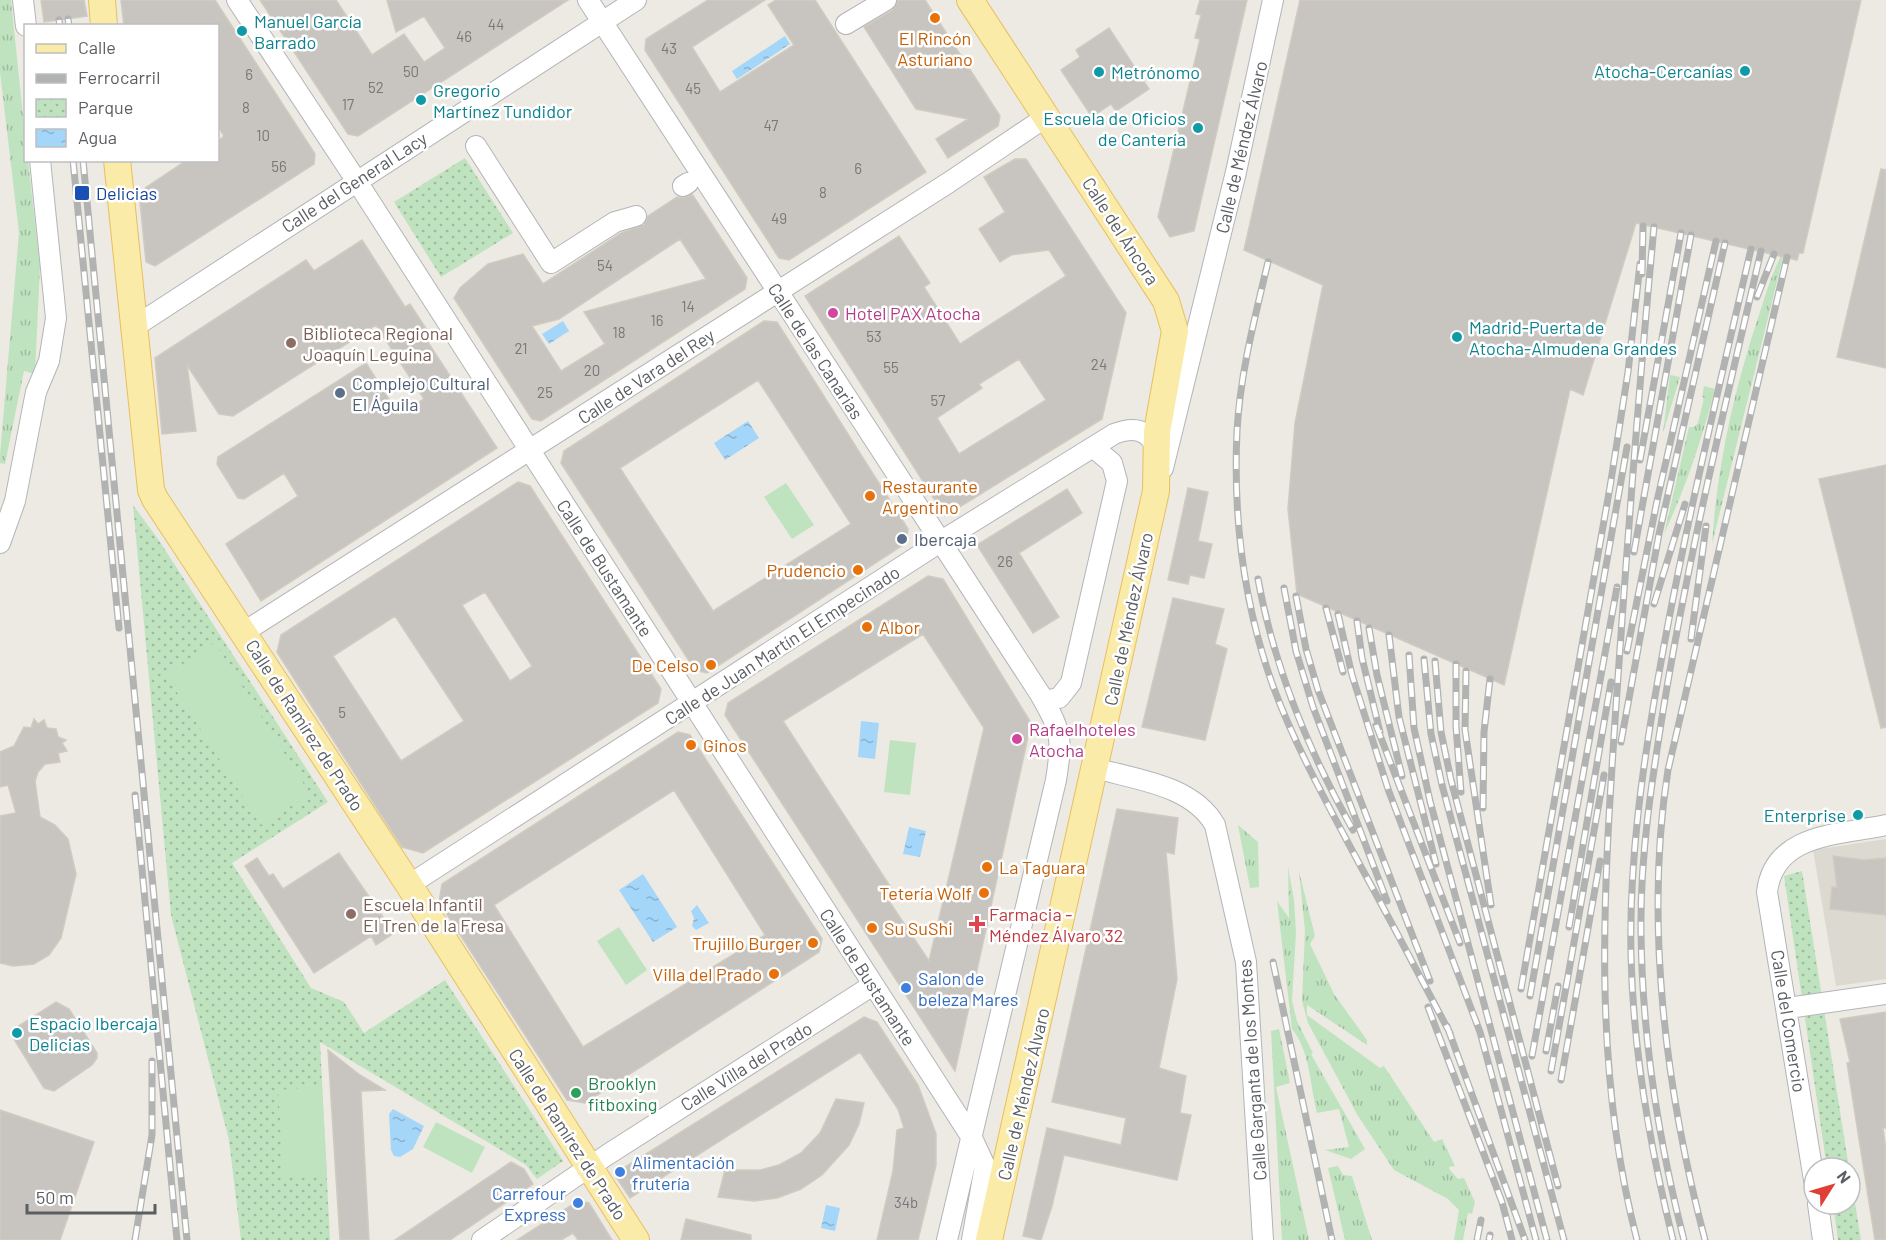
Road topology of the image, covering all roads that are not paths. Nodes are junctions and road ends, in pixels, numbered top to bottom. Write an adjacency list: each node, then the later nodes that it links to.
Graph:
1 (23, 0): 10 (street)
2 (102, 0): 11 (main road)
3 (237, 0): 17 (street, Calle de Bustamante)
4 (588, 0): 9 (street, Calle de las Canarias)
5 (636, 0): 9 (street, Calle del General Lacy)
6 (886, 0): 12 (street)
7 (970, 0): 13 (main road, Calle del Áncora)
8 (1273, 0): 24 (street, Calle de Méndez Álvaro)
9 (602, 22): 17 (street, Calle del General Lacy); 19 (street, Calle de las Canarias)
10 (26, 24)
11 (104, 24)
12 (846, 24)
13 (1046, 117): 19 (street, Calle de Vara del Rey); 21 (main road, Calle del Áncora)
14 (476, 146): 18 (street)
15 (40, 162): 26 (street)
16 (117, 162): 20 (main road, Calle de Ramírez de Prado)
17 (356, 180): 20 (street, Calle del General Lacy); 23 (street, Calle de Bustamante)
18 (636, 216)
19 (777, 291): 23 (street, Calle de Vara del Rey); 25 (street, Calle de las Canarias)
20 (134, 327): 27 (main road, Calle de Ramírez de Prado)
21 (1156, 447): 22 (street, Calle de Juan Martín El Empecinado); 24 (main road, Calle del Áncora)
22 (1094, 448): 25 (street, Calle de Juan Martín El Empecinado); 28 (street)
23 (530, 450): 27 (street, Calle de Vara del Rey); 29 (street, Calle de Bustamante)
24 (1156, 491): 30 (main road, Calle de Méndez Álvaro)
25 (940, 542): 28 (street, Calle de las Canarias); 29 (street, Calle de Juan Martín El Empecinado)
26 (0, 543)
27 (244, 632): 32 (main road, Calle de Ramírez de Prado)
28 (1044, 701): 36 (street)
29 (692, 703): 32 (street, Calle de Juan Martín El Empecinado); 33 (street, Calle de Bustamante)
30 (1095, 768): 45 (main road, Calle de Méndez Álvaro); 46 (street, Calle Garganta de los Montes)
31 (1886, 825): 35 (street, Calle del Comercio)
32 (409, 885): 38 (main road, Calle de Ramírez de Prado)
33 (873, 985): 36 (street, Calle de Bustamante); 38 (street, Calle Villa del Prado)
34 (1886, 994): 35 (street)
35 (1788, 1008): 37 (street, Calle del Comercio)
36 (972, 1138): 43 (street); 44 (street, Calle de Méndez Álvaro)
37 (1810, 1156)
38 (589, 1167): 40 (street, Calle Villa del Prado); 42 (main road, Calle de Ramírez de Prado)
39 (1820, 1216): 47 (street)
40 (502, 1235): 41 (street, Calle Villa del Prado)
41 (482, 1240)
42 (636, 1240)
43 (947, 1240)
44 (972, 1240)
45 (989, 1240)
46 (1263, 1240)
47 (1823, 1240)

